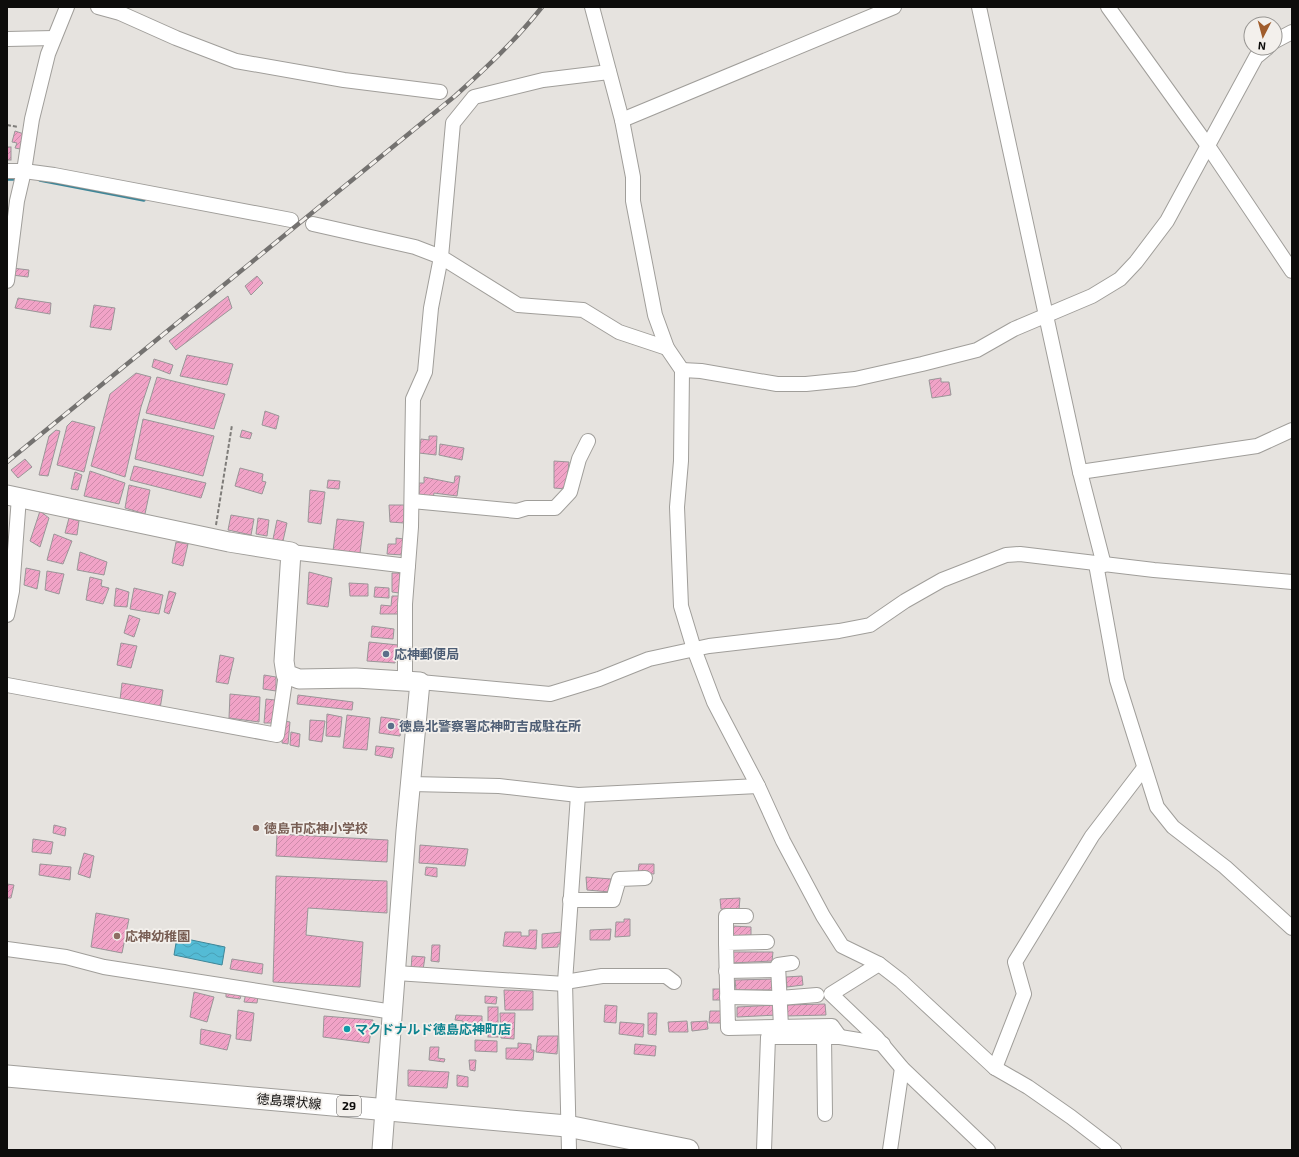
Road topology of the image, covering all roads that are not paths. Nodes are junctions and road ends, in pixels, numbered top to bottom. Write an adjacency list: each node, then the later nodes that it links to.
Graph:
1 (67, 7): 9 (street)
2 (98, 7): 13 (street)
3 (592, 7): 12 (street)
4 (894, 7): 14 (street)
5 (979, 7): 23 (street)
6 (1108, 7): 15 (street)
7 (1292, 32): 8 (street)
8 (1283, 37)
9 (54, 38): 10 (street); 17 (street)
10 (7, 39)
11 (1257, 56): 15 (street)
12 (608, 72): 14 (street); 20 (street)
13 (440, 92)
14 (622, 120): 24 (street)
15 (1208, 146): 21 (street); 23 (street)
16 (7, 171): 17 (street)
17 (24, 171): 18 (street); 22 (street)
18 (291, 220)
19 (313, 224): 20 (street)
20 (440, 257): 24 (street); 30 (street)
21 (1292, 270)
22 (7, 281)
23 (1047, 315): 25 (street); 28 (street)
24 (668, 348): 25 (street)
25 (682, 370): 36 (street)
26 (1292, 430): 28 (street)
27 (588, 441): 30 (street)
28 (1080, 472): 32 (street)
29 (13, 496): 31 (street); 35 (street)
30 (412, 501): 33 (street)
31 (291, 552): 33 (street); 37 (street)
32 (1100, 564): 34 (street); 36 (street); 40 (street)
33 (408, 566): 38 (street)
34 (1292, 582)
35 (7, 615)
36 (694, 649): 38 (street); 42 (street)
37 (286, 674): 38 (street); 39 (street)
38 (412, 682): 41 (street)
39 (7, 685)
40 (1144, 768): 47 (street); 67 (street)
41 (411, 784): 43 (street); 55 (street)
42 (758, 786): 43 (street); 52 (street)
43 (578, 795): 45 (street)
44 (645, 878): 45 (street)
45 (570, 900): 57 (street)
46 (746, 916): 49 (street)
47 (1292, 928)
48 (766, 942): 49 (street)
49 (726, 943): 54 (street)
50 (7, 949): 61 (street)
51 (792, 963): 53 (street)
52 (879, 964): 65 (street); 67 (street)
53 (778, 970): 54 (street); 60 (street)
54 (726, 971): 59 (street)
55 (396, 973): 57 (street); 61 (street)
56 (674, 982): 57 (street)
57 (565, 983): 71 (street)
58 (817, 995): 60 (street)
59 (727, 997): 60 (street); 62 (street)
60 (780, 998): 62 (street)
61 (393, 1012): 69 (street)
62 (781, 1027): 64 (street)
63 (824, 1037): 64 (street); 70 (street); 75 (street)
64 (840, 1037): 65 (street)
65 (883, 1044): 66 (street)
66 (902, 1068): 76 (street); 77 (street)
67 (995, 1068): 78 (street)
68 (7, 1076): 69 (main road, 徳島環状線 / 29)
69 (385, 1109): 71 (main road, 徳島環状線 / 29); 72 (street)
70 (825, 1114)
71 (567, 1126): 73 (street); 74 (main road, 徳島環状線 / 29)
72 (382, 1150)
73 (568, 1150)
74 (688, 1150)
75 (764, 1150)
76 (890, 1150)
77 (988, 1150)
78 (1114, 1150)

